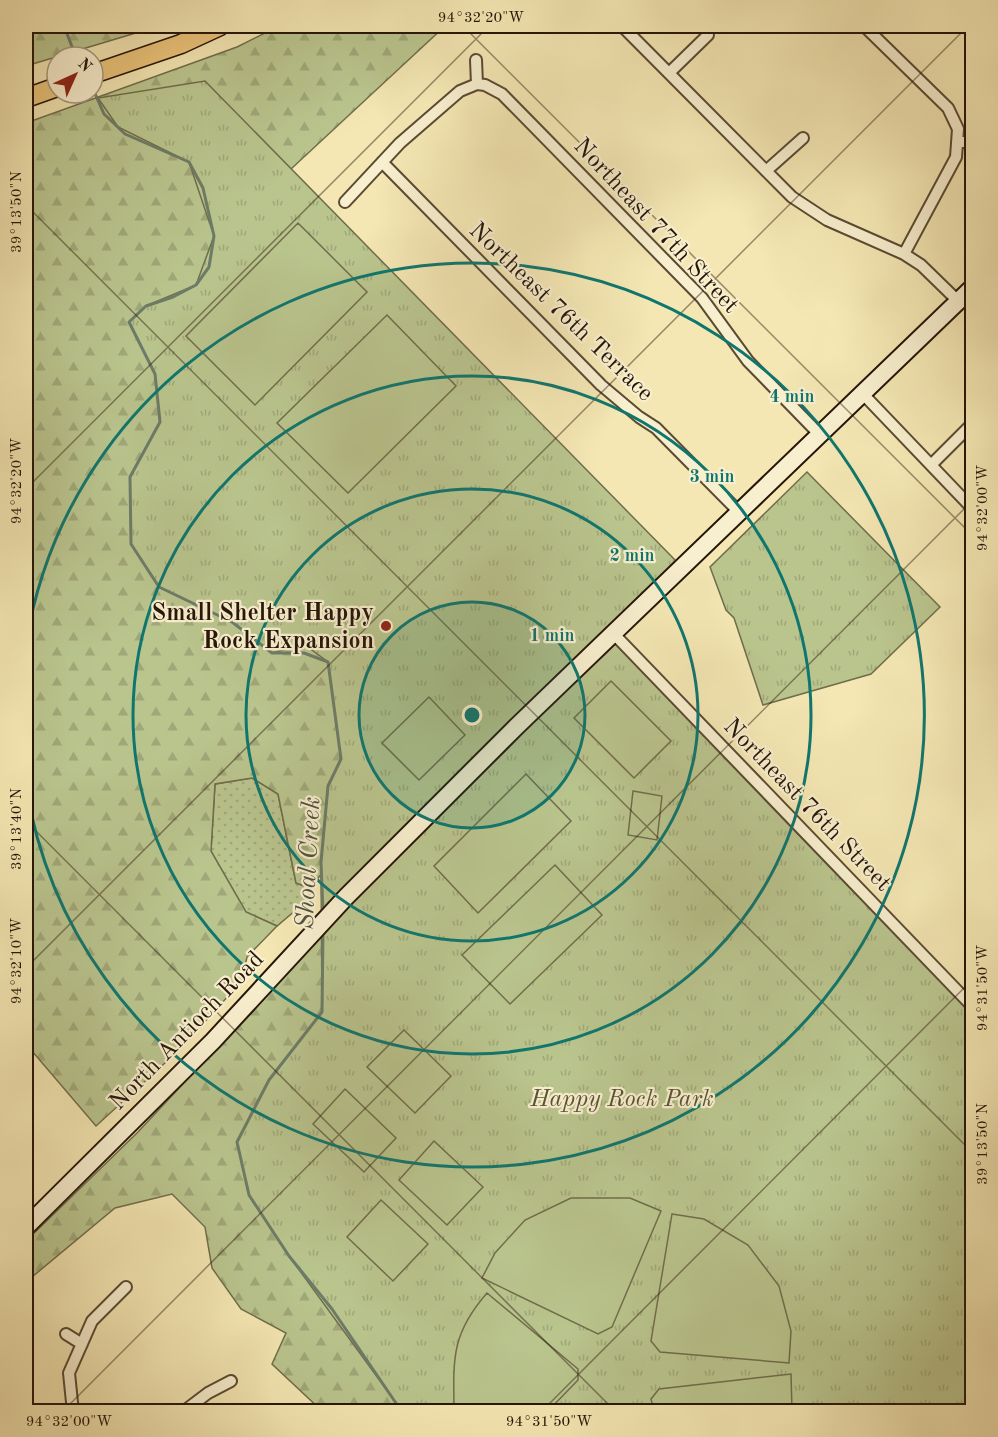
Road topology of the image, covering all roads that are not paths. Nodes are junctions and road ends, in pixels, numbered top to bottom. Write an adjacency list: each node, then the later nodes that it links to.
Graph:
1 (220, 26): 6 (main road)
2 (622, 26): 7 (street)
3 (864, 26): 12 (street)
4 (708, 35): 7 (street)
5 (476, 60): 8 (street)
6 (105, 70)
7 (669, 73): 15 (street)
8 (477, 84): 14 (street); 22 (street, Northeast 77th Street)
9 (45, 91): 10 (main road)
10 (26, 98)
11 (803, 138): 15 (street)
12 (959, 142): 13 (street); 17 (street)
13 (972, 142)
14 (382, 162): 16 (street); 25 (street, Northeast 76th Terrace)
15 (766, 171): 17 (street)
16 (345, 201)
17 (904, 254): 19 (street)
18 (972, 288): 19 (street, North Antioch Road)
19 (958, 301): 20 (street, North Antioch Road)
20 (863, 394): 22 (street, North Antioch Road); 23 (street)
21 (972, 424): 23 (street)
22 (820, 435): 25 (street, North Antioch Road)
23 (932, 465): 24 (street)
24 (972, 508)
25 (740, 513): 26 (street, North Antioch Road)
26 (613, 633): 27 (street, Northeast 76th Street); 28 (street, North Antioch Road)
27 (972, 1006)
28 (26, 1227)
29 (126, 1287): 31 (street)
30 (66, 1334): 31 (street)
31 (82, 1344): 33 (street)
32 (231, 1381): 34 (street)
33 (73, 1412)
34 (183, 1412)

